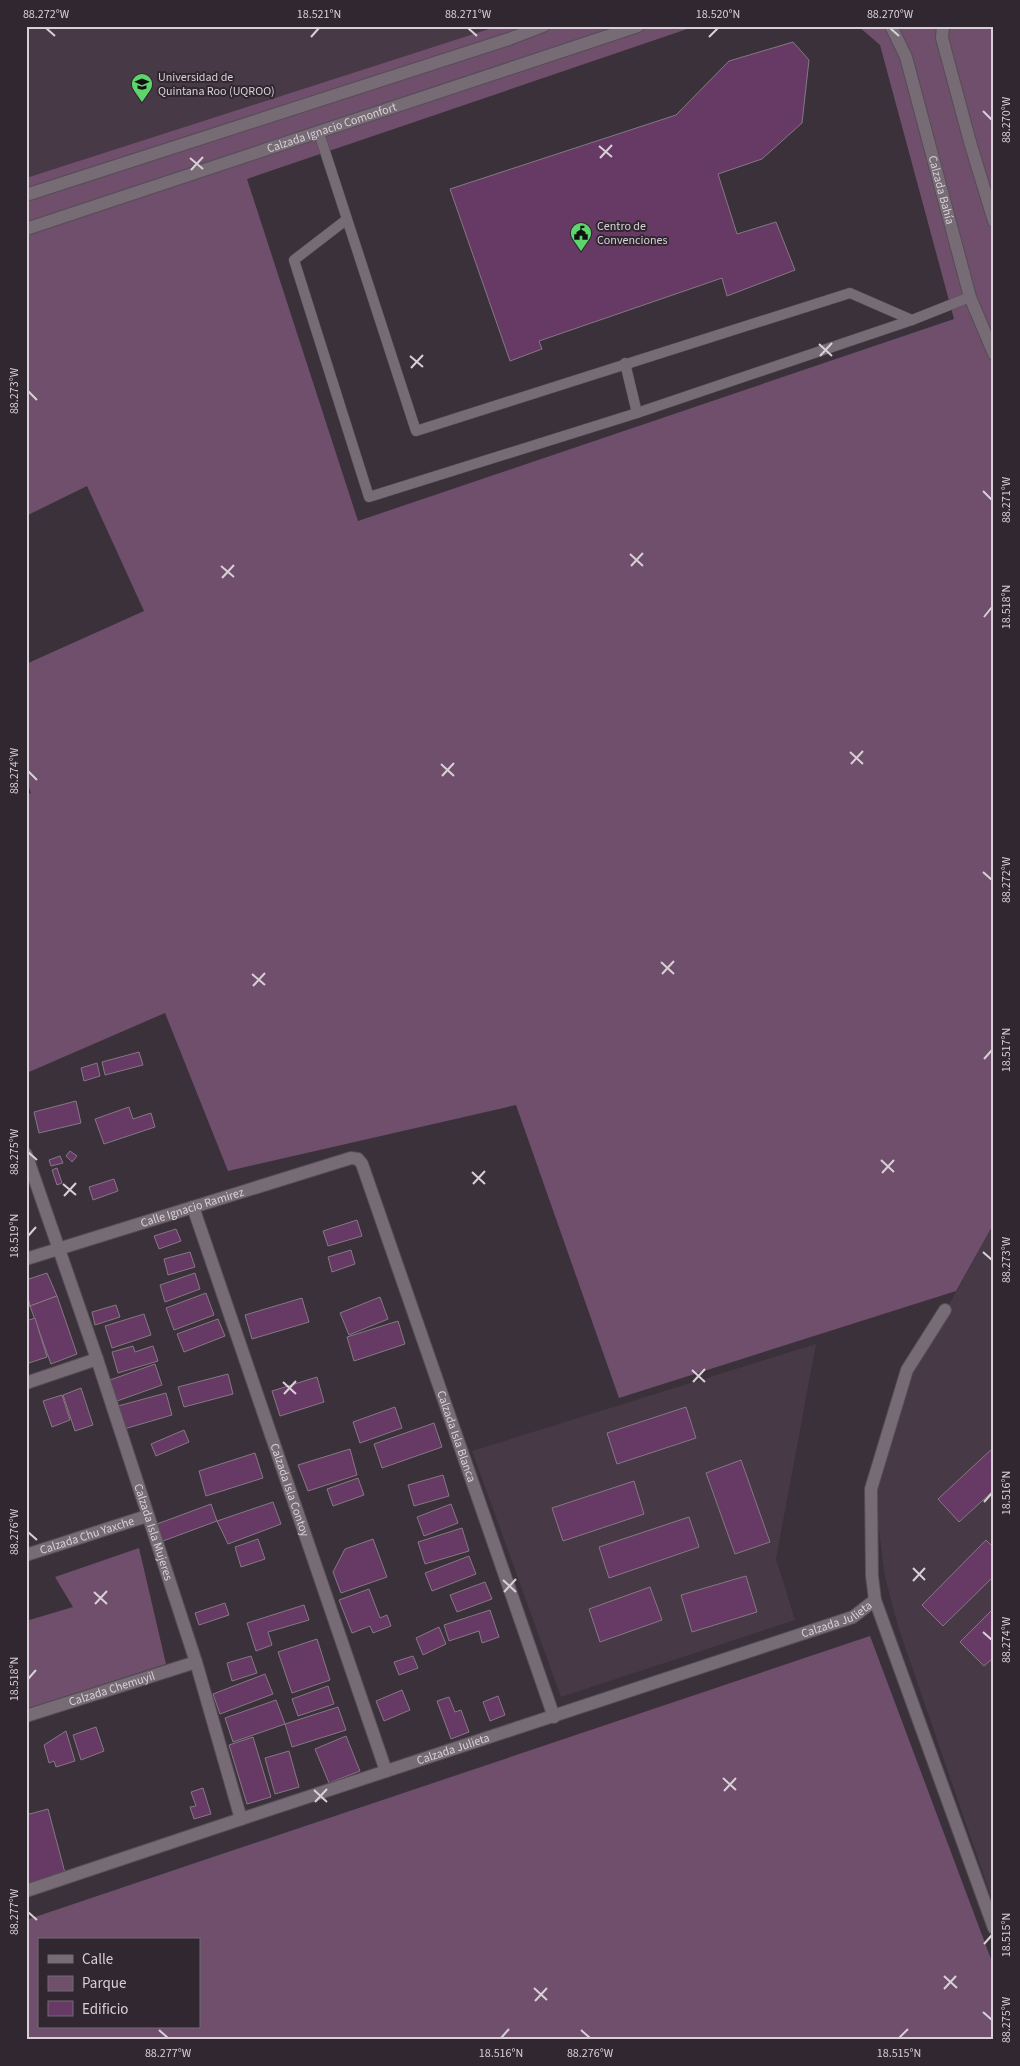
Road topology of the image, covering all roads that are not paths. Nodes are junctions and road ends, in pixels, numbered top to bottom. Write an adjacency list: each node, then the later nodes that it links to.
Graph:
1 (518, 26): 6 (street)
2 (543, 26): 6 (street)
3 (638, 26): 7 (street, Calzada Ignacio Comonfort)
4 (891, 26): 12 (street, Calzada Bahía)
5 (943, 26): 10 (street)
6 (509, 39): 8 (street)
7 (319, 133): 9 (lane); 11 (street, Calzada Ignacio Comonfort)
8 (26, 195)
9 (346, 220): 15 (lane); 16 (lane)
10 (994, 221)
11 (26, 228)
12 (970, 297): 13 (lane); 14 (street, Calzada Bahía)
13 (912, 320): 15 (lane); 16 (lane)
14 (994, 354)
15 (625, 363): 16 (lane)
16 (637, 413)
17 (26, 1154): 20 (street, Calzada Isla Mujeres)
18 (358, 1159): 19 (street, Calle Ignacio Ramirez); 30 (street, Calzada Isla Blanca)
19 (193, 1207): 20 (street, Calle Ignacio Ramirez); 31 (street, Calzada Isla Contoy)
20 (58, 1248): 21 (street, Calle Ignacio Ramirez); 23 (street, Calzada Isla Mujeres)
21 (26, 1259)
22 (945, 1310): 27 (street)
23 (97, 1359): 24 (street); 25 (street, Calzada Isla Mujeres)
24 (26, 1383)
25 (147, 1516): 26 (street, Calzada Chu Yaxche); 28 (street, Calzada Isla Mujeres)
26 (26, 1555)
27 (875, 1600): 30 (street, Calzada Julieta); 34 (street)
28 (196, 1662): 29 (street, Calzada Chemuyil); 32 (street, Calzada Isla Mujeres)
29 (26, 1716)
30 (554, 1717): 31 (street, Calzada Julieta)
31 (386, 1771): 32 (street, Calzada Julieta)
32 (241, 1819): 33 (street, Calzada Julieta)
33 (26, 1892)
34 (994, 1928)

